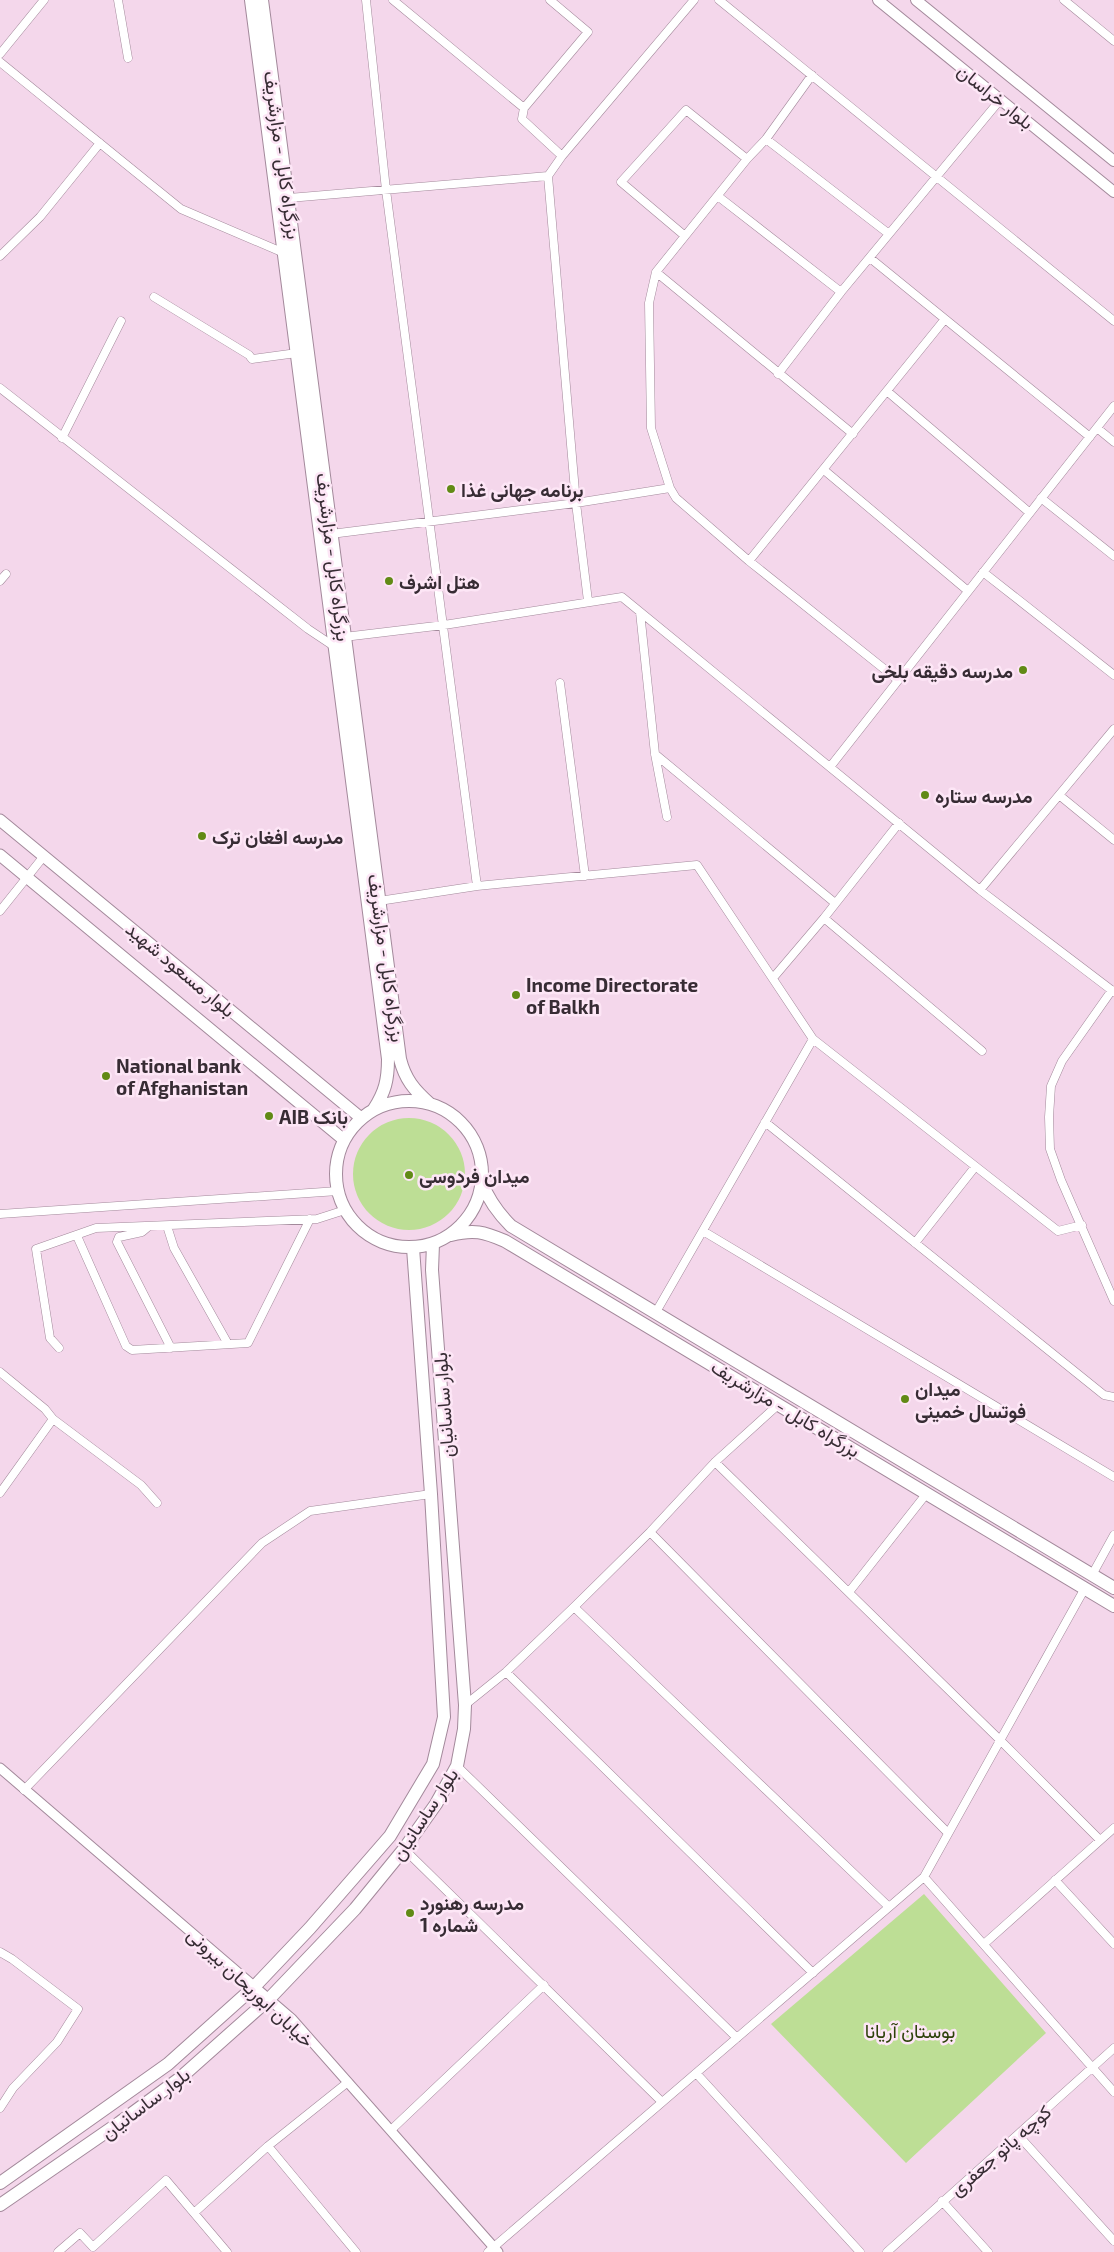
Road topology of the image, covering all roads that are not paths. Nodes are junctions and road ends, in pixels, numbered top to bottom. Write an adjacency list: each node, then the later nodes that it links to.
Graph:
1 (44, 0): 16 (street)
2 (118, 0): 17 (street)
3 (251, 0): 35 (highway, بزرگراه کابل - مزارشریف)
4 (262, 0): 32 (highway, بزرگراه کابل - مزارشریف)
5 (366, 0): 29 (street)
6 (393, 0): 21 (street)
7 (550, 0): 21 (street)
8 (694, 0): 24 (street)
9 (719, 0): 19 (street)
10 (878, 0): 14 (main road, بلوار خراسان)
11 (895, 0): 14 (main road)
12 (916, 0): 26 (main road, بلوار خراسان)
13 (1064, 0): 15 (street)
14 (888, 8): 20 (main road, بلوار خراسان)
15 (1114, 41)
16 (0, 54)
17 (128, 58)
18 (0, 62): 23 (street)
19 (812, 75): 22 (street); 28 (street)
20 (1000, 100): 28 (street); 30 (main road, بلوار خراسان)
21 (524, 108): 24 (street)
22 (766, 139): 25 (street); 33 (street)
23 (100, 143): 35 (street); 36 (street)
24 (562, 156): 27 (street)
25 (747, 159): 31 (street); 34 (street)
26 (1114, 161)
27 (548, 176): 29 (street); 57 (street)
28 (937, 176): 33 (street); 43 (street)
29 (386, 190): 32 (street); 59 (street)
30 (1114, 192)
31 (719, 197): 34 (street); 39 (street)
32 (289, 198): 60 (highway, بزرگراه کابل - مزارشریف)
33 (889, 234): 37 (street)
34 (686, 236): 38 (street)
35 (284, 253): 44 (highway, بزرگراه کابل - مزارشریف)
36 (0, 256)
37 (870, 258): 39 (street); 41 (street)
38 (656, 272): 45 (street); 55 (street)
39 (841, 292): 45 (street)
40 (154, 297): 44 (street)
41 (945, 319): 47 (street); 51 (street)
42 (120, 321): 52 (street)
43 (1114, 321)
44 (297, 352): 71 (highway, بزرگراه کابل - مزارشریف)
45 (778, 374): 50 (street)
46 (0, 388): 52 (street)
47 (888, 392): 50 (street); 58 (street)
48 (1114, 406): 49 (street)
49 (1096, 428): 51 (street); 53 (street)
50 (853, 434): 54 (street)
51 (1090, 437): 56 (street)
52 (62, 438): 71 (street)
53 (1114, 442)
54 (824, 470): 62 (street); 66 (street)
55 (670, 488): 57 (street); 62 (street)
56 (1042, 498): 58 (street); 61 (street)
57 (576, 503): 59 (street); 67 (street)
58 (1030, 512): 63 (street)
59 (429, 521): 60 (street); 69 (street)
60 (331, 534): 70 (highway, بزرگراه کابل - مزارشریف)
61 (1114, 556)
62 (749, 561): 73 (street)
63 (983, 572): 66 (street); 72 (street)
64 (6, 574): 65 (street)
65 (0, 581)
66 (968, 591): 73 (street)
67 (588, 601): 68 (street); 69 (street)
68 (640, 612): 76 (street); 77 (street)
69 (444, 625): 70 (street); 87 (street)
70 (344, 637): 89 (highway, بزرگراه کابل - مزارشریف)
71 (334, 647): 94 (highway, بزرگراه کابل - مزارشریف)
72 (1114, 675)
73 (898, 680): 77 (street)
74 (560, 683): 85 (street)
75 (1114, 729): 78 (street)
76 (655, 754): 79 (street); 90 (street)
77 (830, 766): 81 (street)
78 (1059, 795): 82 (street); 88 (street)
79 (667, 817)
80 (0, 820): 84 (main road, بلوار مسعود شهید)
81 (899, 823): 88 (street); 90 (street)
82 (1114, 840)
83 (0, 855): 86 (main road, بلوار مسعود شهید)
84 (44, 856): 86 (street); 100 (main road, بلوار مسعود شهید)
85 (585, 876): 87 (street); 93 (street)
86 (27, 877): 91 (street); 102 (main road, بلوار مسعود شهید)
87 (477, 886): 89 (street)
88 (980, 890): 95 (street)
89 (379, 902): 94 (highway, بزرگراه کابل - مزارشریف)
90 (835, 903): 92 (street)
91 (0, 910)
92 (824, 918): 93 (street); 97 (street)
93 (773, 978): 96 (street)
94 (385, 988): 98 (highway, بزرگراه کابل - مزارشریف); 99 (highway, بزرگراه کابل - مزارشریف)
95 (1113, 991): 109 (street)
96 (813, 1039): 101 (street); 103 (street)
97 (982, 1051)
98 (430, 1104): 99 (highway); 104 (highway)
99 (374, 1109): 100 (highway)
100 (361, 1118): 102 (highway)
101 (765, 1122): 112 (street); 115 (street)
102 (344, 1140): 105 (highway)
103 (975, 1167): 109 (street); 115 (street)
104 (482, 1183): 113 (highway); 119 (highway, بزرگراه کابل - مزارشریف)
105 (338, 1191): 106 (highway); 107 (street)
106 (345, 1210): 108 (street); 117 (highway)
107 (0, 1214)
108 (310, 1219): 111 (street); 120 (street)
109 (1082, 1225): 118 (street)
110 (148, 1226): 111 (street); 114 (street); 122 (street)
111 (167, 1226): 120 (street)
112 (703, 1231): 119 (street); 128 (street)
113 (451, 1234): 116 (highway); 125 (highway, بزرگراه کابل - مزارشریف)
114 (77, 1236): 121 (street); 122 (street)
115 (915, 1243): 124 (street)
116 (433, 1244): 117 (highway); 142 (highway, بلوار ساسانیان)
117 (413, 1248): 131 (highway, بلوار ساسانیان)
118 (1114, 1301)
119 (656, 1312): 135 (highway, بزرگراه کابل - مزارشریف)
120 (228, 1344): 122 (street)
121 (59, 1348)
122 (171, 1348)
123 (0, 1372): 126 (street)
124 (1114, 1397)
125 (778, 1404): 127 (street); 130 (highway, بزرگراه کابل - مزارشریف)
126 (53, 1419): 129 (street); 132 (street)
127 (716, 1462): 133 (street); 138 (street)
128 (1114, 1477)
129 (0, 1493)
130 (927, 1493): 136 (highway, بزرگراه کابل - مزارشریف); 138 (street)
131 (431, 1494): 146 (street); 159 (highway, بلوار ساسانیان)
132 (157, 1502)
133 (650, 1532): 140 (street); 148 (street)
134 (1114, 1536): 135 (street)
135 (1092, 1575): 137 (highway, بزرگراه کابل - مزارشریف)
136 (1085, 1588): 139 (highway, بزرگراه کابل - مزارشریف); 143 (street)
137 (1114, 1588)
138 (849, 1592): 143 (street)
139 (1114, 1606)
140 (574, 1607): 141 (street); 153 (street)
141 (506, 1672): 142 (street); 157 (street)
142 (465, 1705): 144 (highway, بلوار ساسانیان)
143 (999, 1739): 148 (street); 149 (street)
144 (457, 1766): 150 (highway, بلوار ساسانیان); 161 (street)
145 (0, 1768): 146 (street, خیابان ابوریحان بیرونی)
146 (24, 1790): 159 (street, خیابان ابوریحان بیرونی)
147 (1114, 1828): 149 (street)
148 (948, 1833): 151 (street)
149 (1100, 1840): 152 (street)
150 (404, 1849): 158 (street); 160 (highway, بلوار ساسانیان)
151 (924, 1877): 153 (street); 154 (street)
152 (1056, 1880): 154 (street); 155 (street)
153 (889, 1907): 157 (street)
154 (984, 1944): 163 (street)
155 (1114, 1944)
156 (0, 1952): 168 (street)
157 (813, 1973): 161 (street)
158 (544, 1985): 167 (street); 169 (street)
159 (255, 1986): 160 (street, خیابان ابوریحان بیرونی); 172 (highway, بلوار ساسانیان)
160 (269, 1999): 165 (street, خیابان ابوریحان بیرونی); 174 (highway, بلوار ساسانیان)
161 (737, 2038): 164 (street)
162 (1114, 2048): 163 (street, کوچه پاتو جعفری)
163 (1092, 2067): 166 (street); 170 (street, کوچه پاتو جعفری)
164 (696, 2073): 167 (street); 182 (street)
165 (348, 2082): 169 (street, خیابان ابوریحان بیرونی); 171 (street)
166 (1114, 2092)
167 (662, 2102): 178 (street)
168 (0, 2108)
169 (391, 2130): 178 (street, خیابان ابوریحان بیرونی)
170 (1018, 2135): 173 (street, کوچه پاتو جعفری); 176 (street)
171 (268, 2146): 175 (street); 181 (street)
172 (0, 2184)
173 (942, 2201): 183 (street, کوچه پاتو جعفری); 184 (street)
174 (0, 2205)
175 (194, 2213): 177 (street); 180 (street)
176 (1114, 2241)
177 (95, 2250): 179 (street)
178 (494, 2250)
179 (58, 2252)
180 (227, 2252)
181 (356, 2252)
182 (860, 2252)
183 (887, 2252)
184 (988, 2252)

